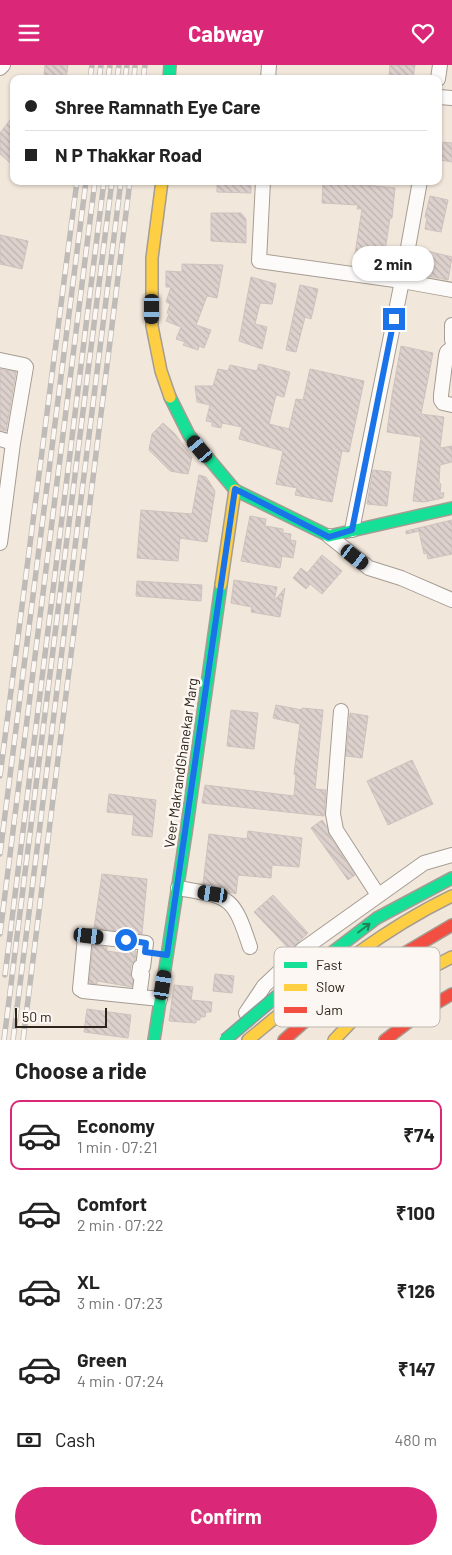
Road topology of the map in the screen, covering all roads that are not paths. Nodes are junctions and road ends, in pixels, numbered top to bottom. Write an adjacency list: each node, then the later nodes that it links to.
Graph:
1 (3, 65): 2 (street)
2 (0, 69)
3 (161, 185): 14 (main road)
4 (263, 185): 6 (street)
5 (419, 185): 6 (street)
6 (402, 281): 7 (street); 18 (street)
7 (452, 290)
8 (452, 325): 9 (street)
9 (452, 340)
10 (452, 348): 12 (street)
11 (0, 360): 13 (street)
12 (452, 405)
13 (6, 441): 15 (street)
14 (235, 489): 19 (main road); 25 (main road, Veer MakrandGhanekar Marg)
15 (3, 500): 17 (street)
16 (452, 508): 18 (main road)
17 (1, 528): 20 (street)
18 (352, 530): 19 (main road)
19 (329, 537): 21 (street)
20 (0, 543)
21 (452, 600)
22 (341, 711): 26 (street)
23 (452, 855): 26 (street)
24 (452, 878): 31 (main road, one-way to 24, bridge)
25 (178, 888): 29 (street); 35 (main road, Veer MakrandGhanekar Marg)
26 (378, 895): 30 (street)
27 (452, 896): 32 (main road)
28 (452, 925): 33 (main road)
29 (250, 947)
30 (306, 947)
31 (339, 947)
32 (365, 947)
33 (413, 947)
34 (145, 952): 35 (street); 40 (street); 40 (street)
35 (167, 955): 42 (main road, Veer MakrandGhanekar Marg)
36 (452, 957): 37 (main road)
37 (440, 963)
38 (274, 977): 50 (street)
39 (452, 994): 43 (main road)
40 (139, 997): 42 (street)
41 (274, 998): 49 (main road, one-way to 41, bridge)
42 (160, 999): 48 (main road, Veer MakrandGhanekar Marg)
43 (440, 1001)
44 (274, 1018): 51 (main road)
45 (299, 1027): 52 (main road)
46 (346, 1027): 53 (main road)
47 (402, 1027): 54 (main road)
48 (154, 1040)
49 (225, 1040)
50 (231, 1040)
51 (248, 1040)
52 (284, 1040)
53 (334, 1040)
54 (385, 1040)

